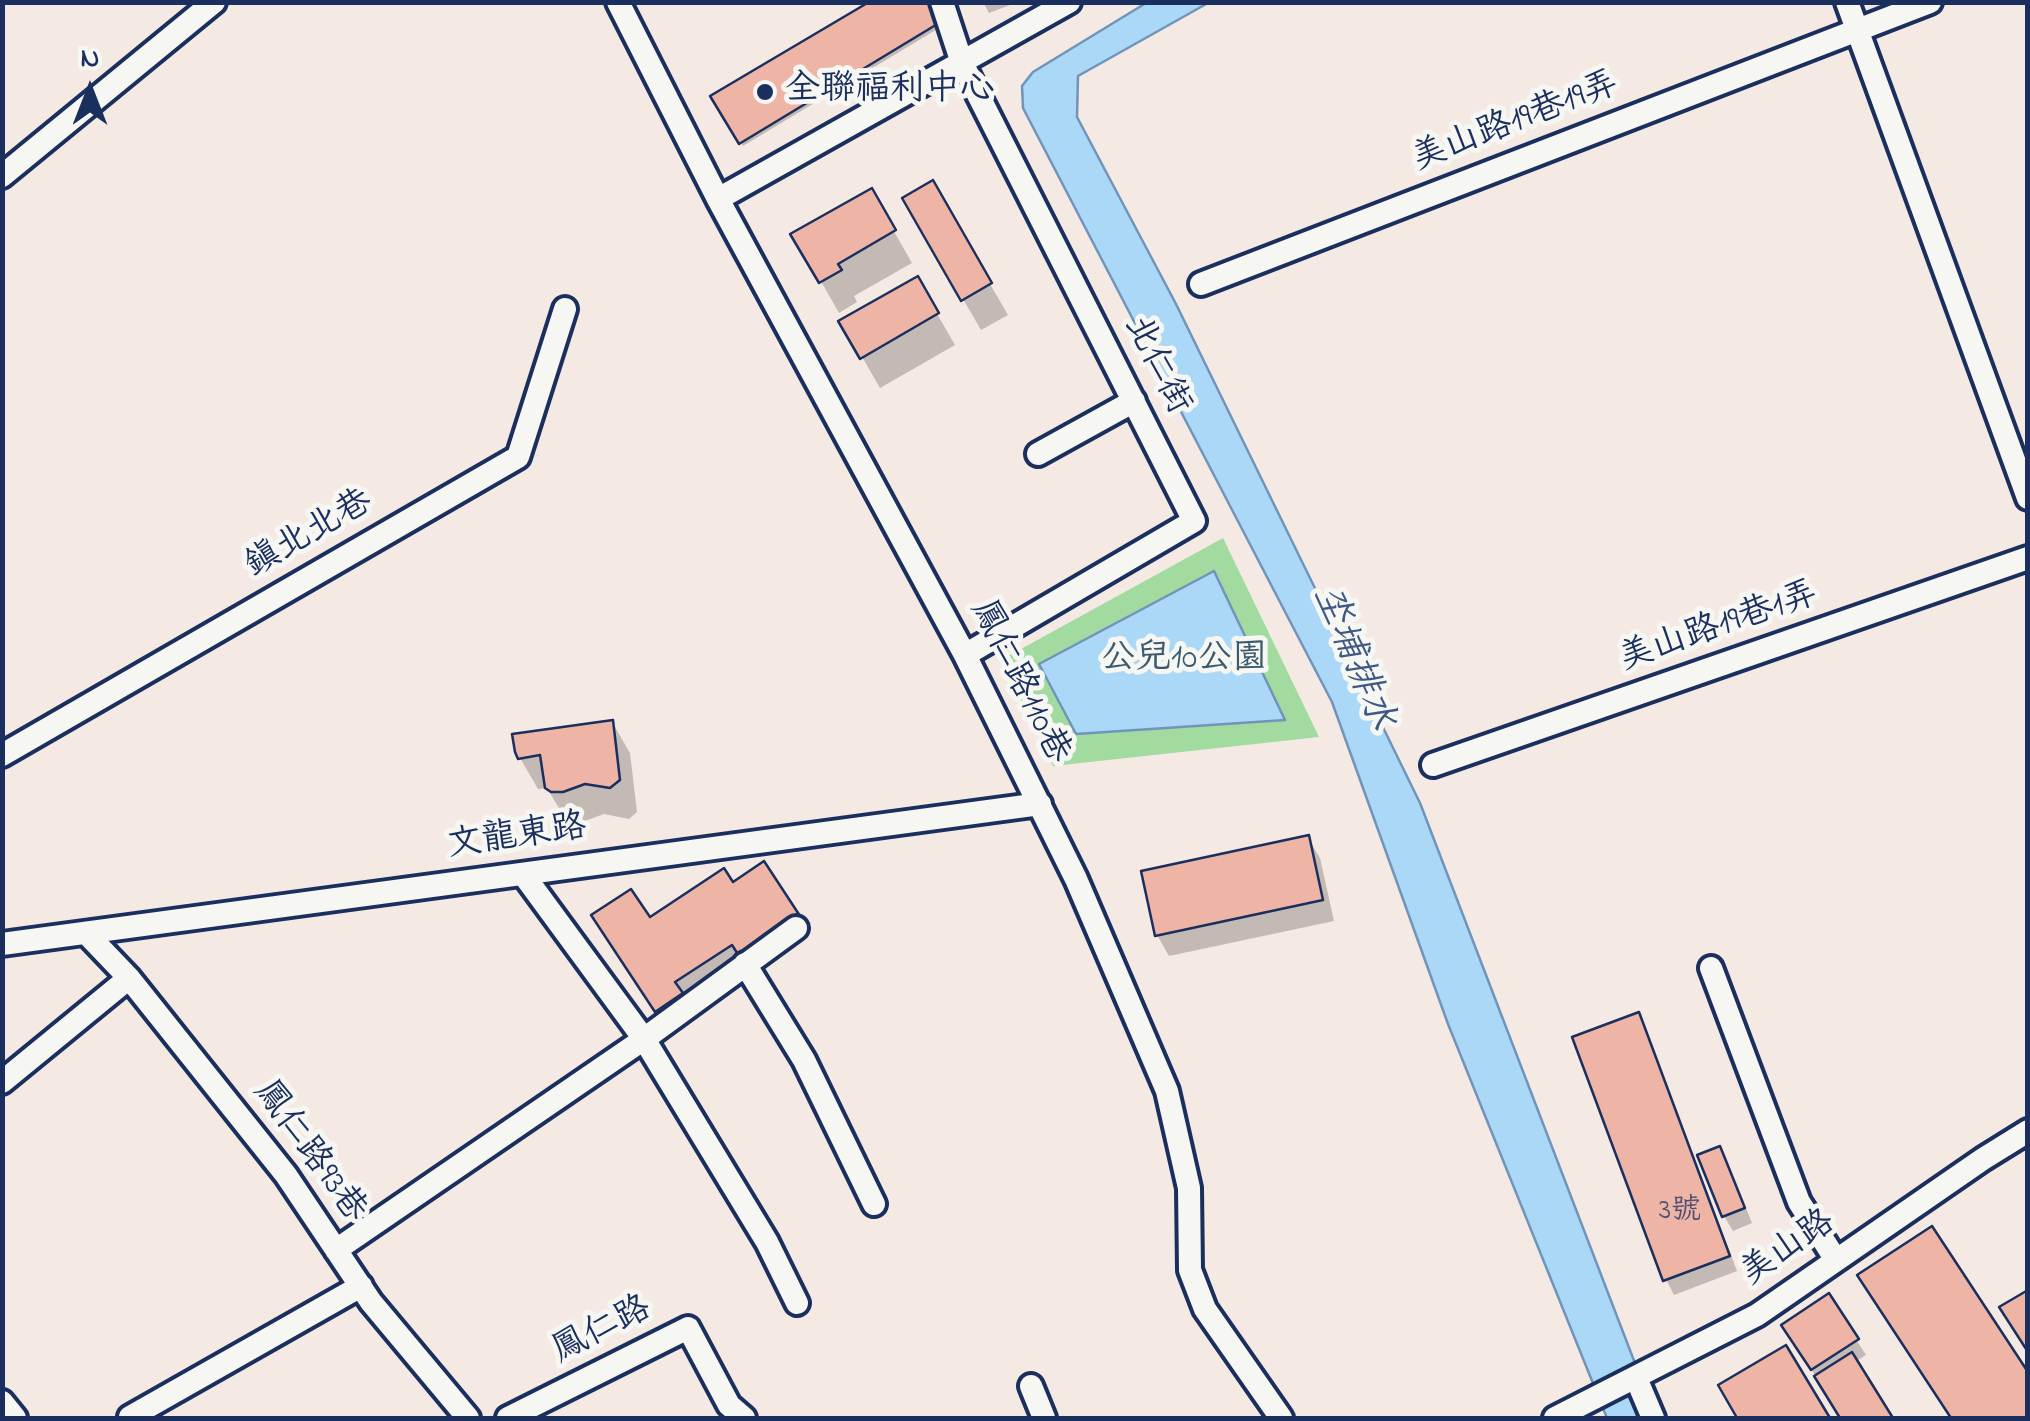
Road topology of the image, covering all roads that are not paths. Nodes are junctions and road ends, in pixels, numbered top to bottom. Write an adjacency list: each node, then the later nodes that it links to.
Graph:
1 (214, 2): 9 (street)
2 (618, 2): 10 (street, 鳳仁路110巷)
3 (942, 2): 8 (street, 北仁街)
4 (1069, 2): 8 (street)
5 (1846, 2): 7 (street)
6 (1930, 2): 7 (street, 美山路19巷19弄)
7 (1857, 30): 11 (street, 美山路19巷19弄); 15 (street)
8 (962, 62): 10 (street); 13 (street, 北仁街)
9 (2, 176)
10 (718, 199): 17 (street, 鳳仁路110巷)
11 (1200, 284)
12 (566, 308): 18 (street, 鎮北北巷)
13 (1134, 401): 14 (street); 17 (street, 北仁街)
14 (1038, 454)
15 (2028, 498)
16 (2028, 558): 19 (street, 美山路19巷1弄)
17 (965, 655): 20 (street, 鳳仁路110巷)
18 (2, 755)
19 (1433, 765)
20 (1040, 804): 21 (street, 文龍東路); 45 (street, 鳳仁路110巷)
21 (523, 874): 23 (street, 文龍東路); 28 (street)
22 (796, 928): 25 (street)
23 (86, 933): 24 (street, 文龍東路); 27 (street, 鳳仁路93巷)
24 (2, 944)
25 (744, 964): 28 (street); 31 (street)
26 (1712, 968): 33 (street)
27 (129, 978): 29 (street); 32 (street, 鳳仁路93巷)
28 (644, 1039): 32 (street); 35 (street)
29 (2, 1082)
30 (2028, 1131): 33 (street, 美山路)
31 (874, 1204)
32 (336, 1250): 34 (street, 鳳仁路93巷)
33 (1836, 1260): 36 (street, 美山路)
34 (361, 1286): 39 (street); 41 (street, 鳳仁路93巷)
35 (797, 1303)
36 (1632, 1380): 46 (street, 美山路); 47 (street)
37 (1032, 1386): 44 (street)
38 (2, 1402): 40 (street)
39 (130, 1417)
40 (16, 1418)
41 (468, 1418)
42 (508, 1418): 43 (street, 鳳仁路)
43 (744, 1418)
44 (1044, 1418)
45 (1281, 1418)
46 (1555, 1418)
47 (1654, 1418)

